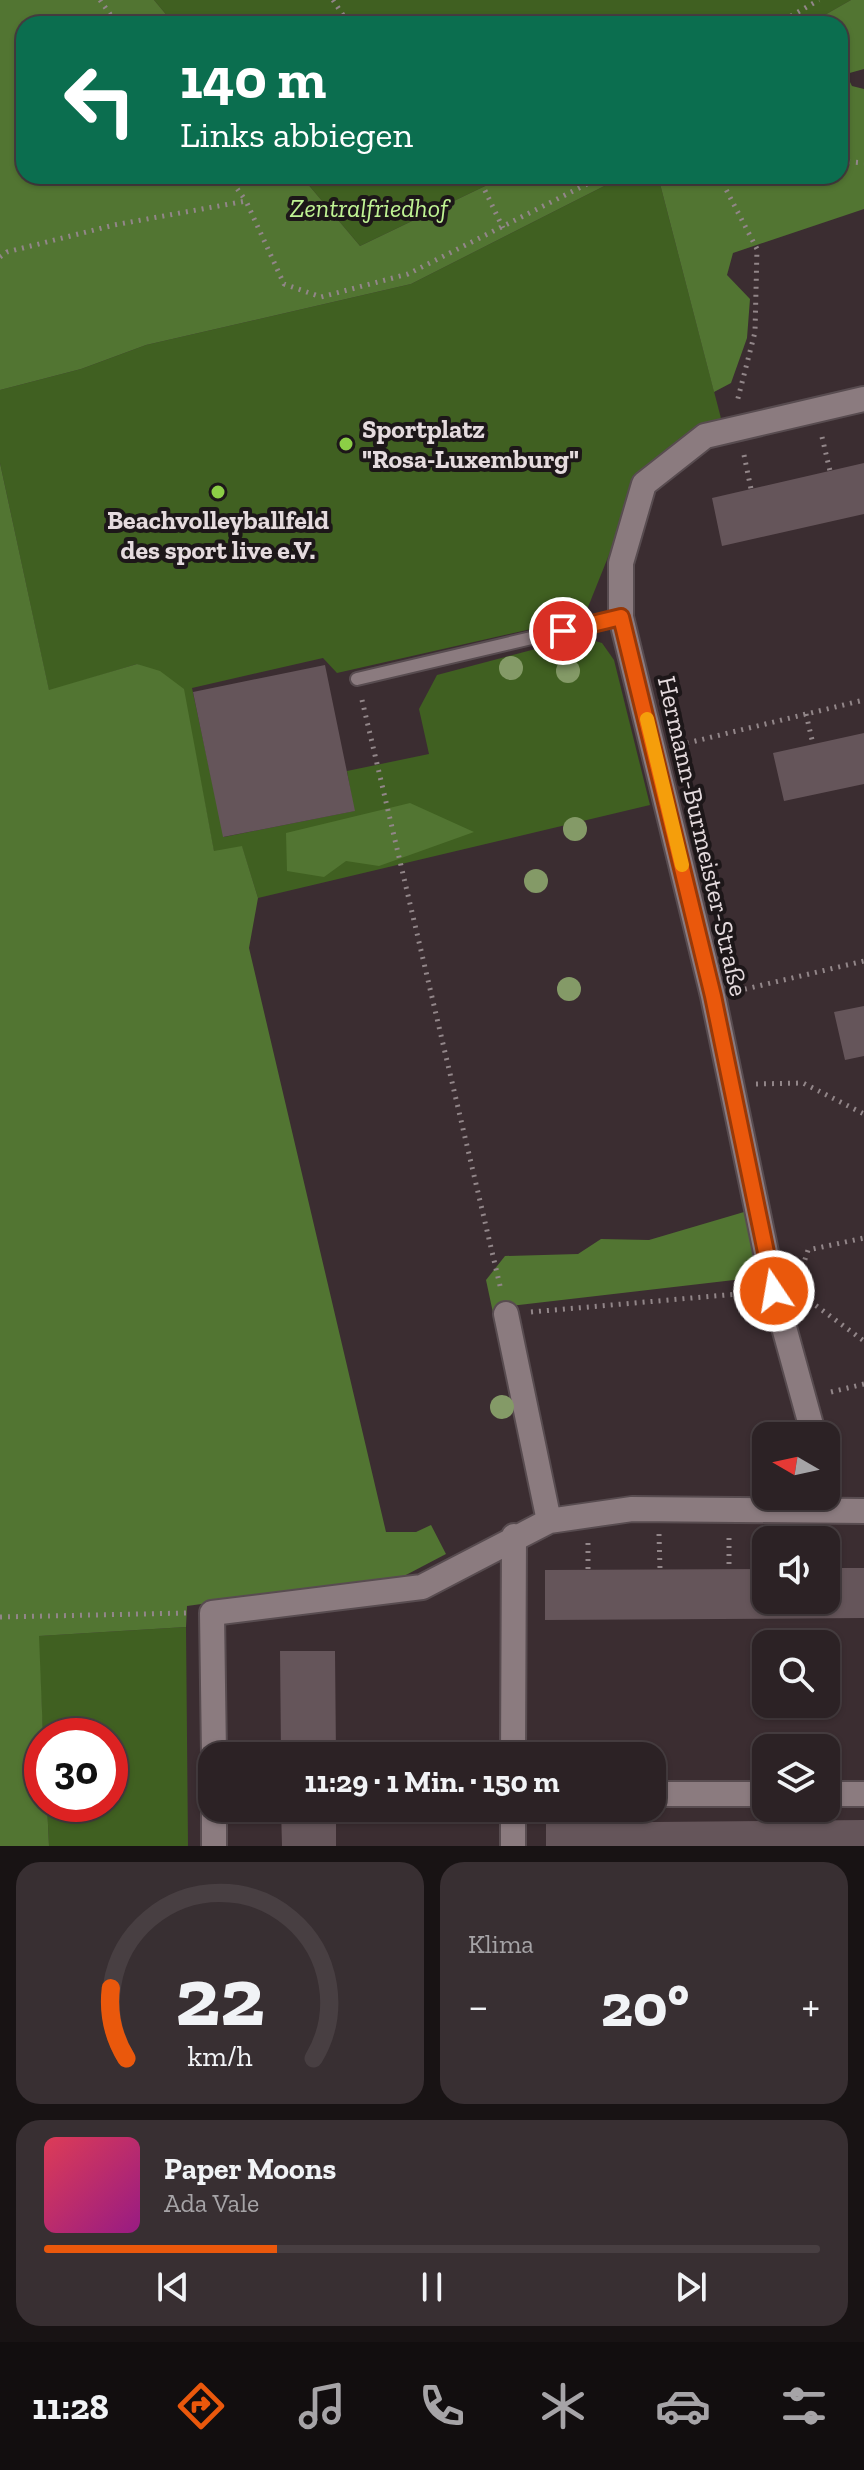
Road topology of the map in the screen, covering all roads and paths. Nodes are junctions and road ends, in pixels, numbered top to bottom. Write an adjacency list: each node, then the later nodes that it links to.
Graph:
1 (819, 0): 2 (path)
2 (791, 16)
3 (234, 184): 7 (path)
4 (482, 184): 8 (path)
5 (588, 184): 8 (path)
6 (723, 184): 12 (path)
7 (246, 201): 8 (path); 9 (path)
8 (503, 228)
9 (0, 257)
10 (864, 399): 11 (street, Hermann-Burmeister-Straße)
11 (816, 410): 12 (street, Hermann-Burmeister-Straße); 13 (path)
12 (738, 428): 14 (street, Hermann-Burmeister-Straße)
13 (830, 471)
14 (621, 617): 15 (lane); 19 (street, Hermann-Burmeister-Straße)
15 (357, 679): 27 (path)
16 (864, 700): 17 (path)
17 (806, 714): 18 (path); 19 (path)
18 (813, 744)
19 (654, 751): 22 (street, Hermann-Burmeister-Straße)
20 (863, 962): 21 (path); 22 (path)
21 (864, 970)
22 (713, 996): 23 (street, Hermann-Burmeister-Straße)
23 (731, 1085): 24 (path); 26 (street, Hermann-Burmeister-Straße)
24 (864, 1114)
25 (864, 1238): 26 (path)
26 (784, 1291): 27 (path); 28 (path); 30 (street, Hermann-Burmeister-Straße)
27 (506, 1314): 35 (street)
28 (864, 1341)
29 (864, 1384): 30 (path)
30 (807, 1398): 31 (street, Hermann-Burmeister-Straße)
31 (811, 1422)
32 (752, 1504): 35 (street)
33 (840, 1504): 34 (street)
34 (864, 1511)
35 (549, 1521): 36 (street)
36 (514, 1536): 37 (street); 40 (street)
37 (212, 1613): 38 (path); 39 (street)
38 (0, 1617)
39 (214, 1742)
40 (513, 1742)
41 (666, 1794): 42 (street)
42 (752, 1794)
43 (840, 1794): 44 (street)
44 (864, 1794)
45 (214, 1822): 47 (street)
46 (513, 1822): 48 (street)
47 (214, 1846)
48 (513, 1846)

